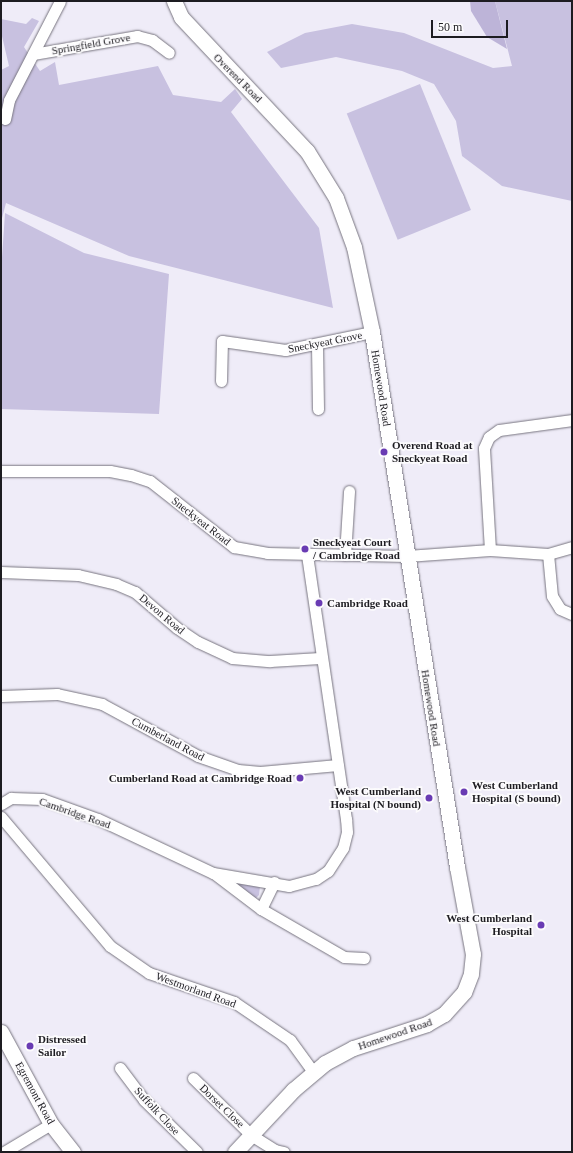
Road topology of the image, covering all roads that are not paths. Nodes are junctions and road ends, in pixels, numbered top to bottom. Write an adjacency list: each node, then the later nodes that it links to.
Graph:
1 (60, 1): 4 (street, Springfield Grove)
2 (174, 1): 6 (street, Overend Road)
3 (169, 53): 4 (street, Springfield Grove)
4 (33, 54): 5 (street, Springfield Grove)
5 (5, 119)
6 (307, 151): 7 (street, Homewood Road)
7 (372, 332): 8 (street, Sneckyeat Grove); 19 (street, Homewood Road)
8 (317, 345): 9 (street, Sneckyeat Grove); 10 (street)
9 (221, 381)
10 (318, 409)
11 (572, 420): 15 (street)
12 (1, 471): 18 (street, Sneckyeat Road)
13 (349, 491): 17 (street)
14 (572, 547): 16 (street, Sneckyeat Road)
15 (490, 550): 16 (street, Sneckyeat Road); 19 (street, Sneckyeat Road)
16 (548, 554): 21 (street)
17 (346, 555): 18 (street, Sneckyeat Road); 19 (street, Sneckyeat Road)
18 (308, 556): 22 (street, Cambridge Road)
19 (407, 556): 33 (street, Homewood Road)
20 (1, 572): 22 (street, Devon Road)
21 (572, 614)
22 (320, 658): 24 (street, Cambridge Road)
23 (1, 696): 24 (street, Cumberland Road)
24 (338, 765): 28 (street, Cambridge Road)
25 (1, 804): 27 (street, Cambridge Road)
26 (1, 817): 33 (street, Westmorland Road)
27 (213, 873): 28 (street, Cambridge Road); 29 (street, Cambridge Road)
28 (274, 882): 29 (street)
29 (261, 909): 30 (street, Cambridge Road)
30 (364, 958)
31 (1, 1032): 35 (street, Egremont Road)
32 (120, 1068): 39 (street, Suffolk Close)
33 (313, 1072): 36 (street, Homewood Road)
34 (193, 1078): 36 (street, Dorset Close)
35 (51, 1124): 37 (street); 38 (street, Egremont Road)
36 (251, 1135): 40 (street, Homewood Road); 41 (street, Dorset Close)
37 (4, 1152)
38 (73, 1152)
39 (197, 1152)
40 (235, 1152)
41 (284, 1152)

